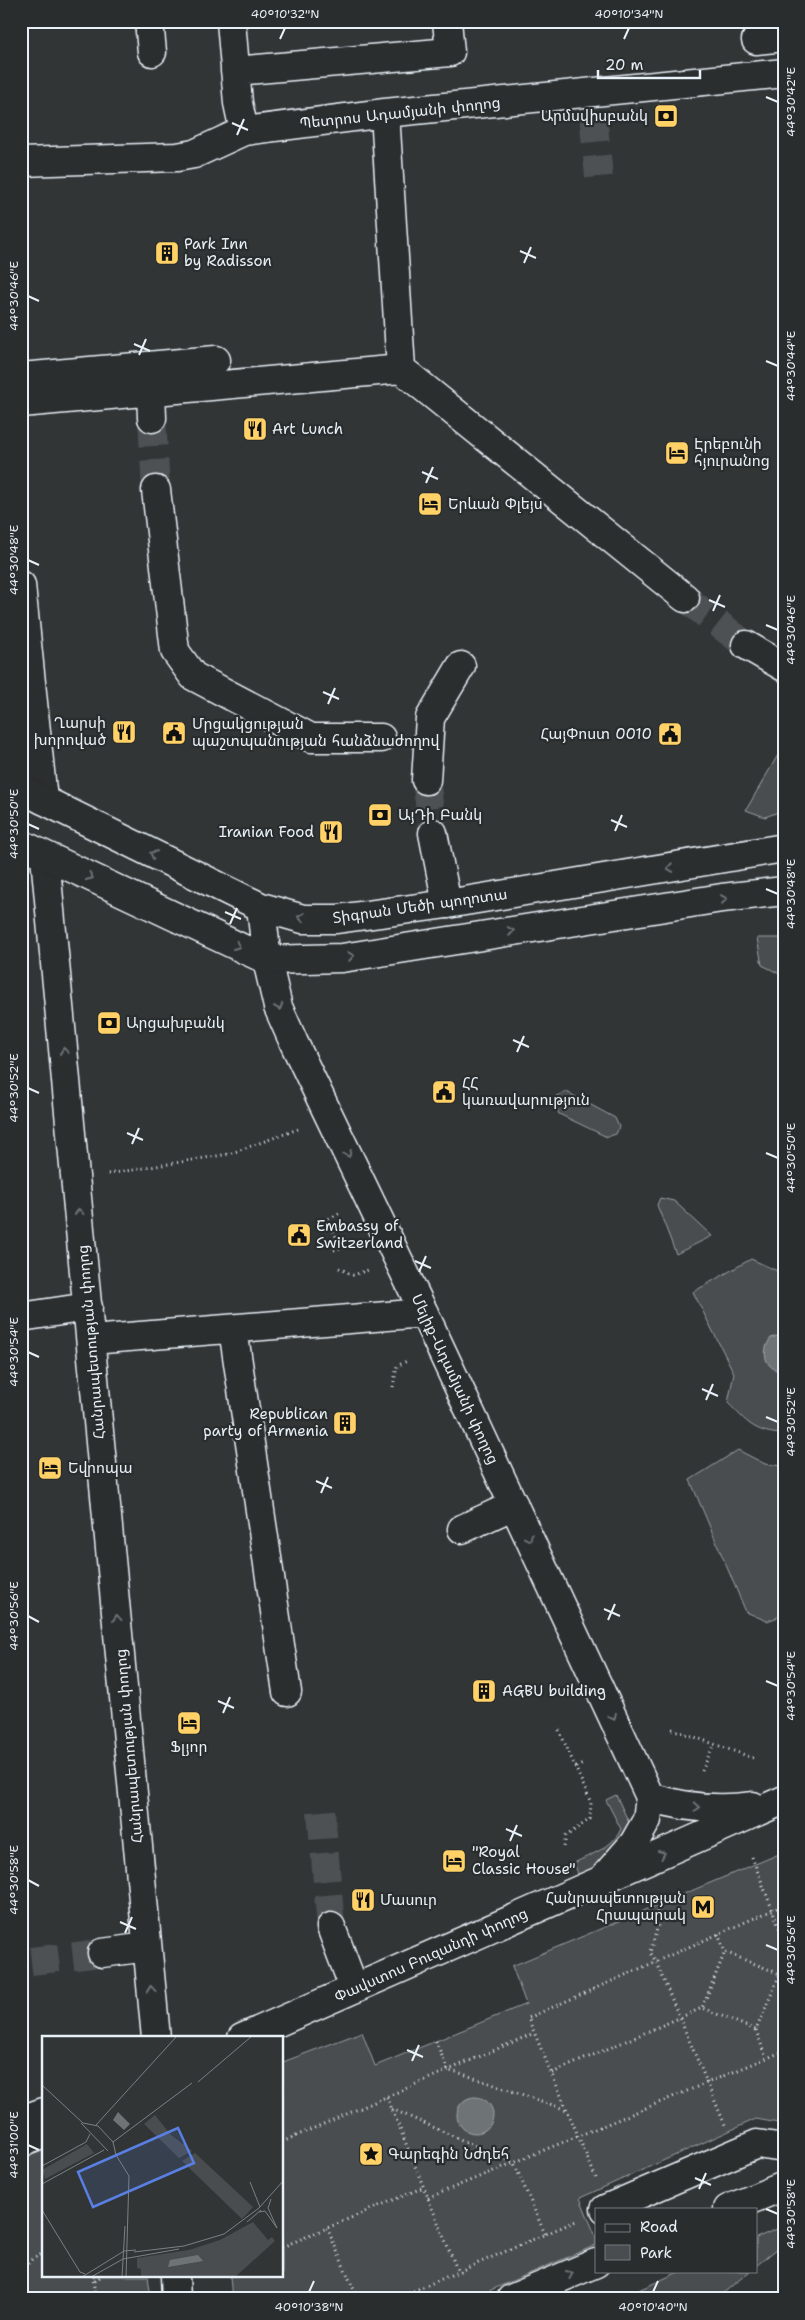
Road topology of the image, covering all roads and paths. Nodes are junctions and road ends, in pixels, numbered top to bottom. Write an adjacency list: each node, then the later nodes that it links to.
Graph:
1 (149, 21): 6 (street)
2 (230, 21): 7 (street)
3 (447, 21): 7 (street)
4 (784, 37): 5 (street)
5 (756, 40)
6 (152, 52)
7 (235, 71): 10 (street)
8 (784, 74): 9 (street, Պետրոս Ադամյանի փողոց)
9 (385, 113): 10 (street, Պետրոս Ադամյանի փողոց); 13 (street)
10 (244, 131): 11 (street, Պետրոս Ադամյանի փողոց)
11 (21, 162)
12 (216, 360): 14 (street)
13 (401, 369): 15 (street); 20 (street)
14 (21, 377)
15 (151, 392): 16 (street); 17 (street)
16 (21, 404)
17 (152, 418)
18 (156, 490): 24 (street)
19 (21, 585): 26 (street)
20 (685, 598)
21 (746, 645): 23 (street)
22 (461, 666): 25 (street)
23 (784, 667)
24 (382, 738)
25 (426, 780)
26 (32, 794): 33 (street, Տիգրան Մեծի պողոտա, one-way to 26)
27 (433, 833): 32 (street)
28 (21, 844): 30 (street)
29 (784, 848): 32 (street, Տիգրան Մեծի պողոտա, one-way to 32)
30 (45, 856): 34 (street, one-way to 34); 41 (street, Հանրապետության փողոց, one-way to 30)
31 (784, 891): 34 (street, one-way to 31)
32 (447, 904): 33 (street, Տիգրան Մեծի պողոտա, one-way to 33)
33 (261, 907): 34 (street, Մելիք-Ադամյանի փողոց)
34 (267, 960): 42 (street, Մելիք-Ադամյանի փողոց, one-way to 42)
35 (302, 1128): 36 (path)
36 (108, 1174)
37 (341, 1212): 38 (path)
38 (334, 1250)
39 (339, 1268): 40 (path)
40 (368, 1270)
41 (88, 1307): 43 (street); 45 (street, Հանրապետության փողոց)
42 (424, 1313): 44 (street); 48 (street, Մելիք-Ադամյանի փողոց)
43 (21, 1317)
44 (233, 1329): 45 (street); 50 (street)
45 (90, 1340): 69 (street, Հանրապետության փողոց, one-way to 45)
46 (409, 1360): 47 (path)
47 (393, 1387)
48 (514, 1505): 49 (street); 58 (street, Մելիք-Ադամյանի փողոց, one-way to 58)
49 (462, 1529)
50 (287, 1692)
51 (672, 1729): 53 (path)
52 (559, 1730): 56 (path)
53 (714, 1744): 54 (path); 57 (path)
54 (756, 1760)
55 (583, 1764): 56 (path)
56 (576, 1767): 60 (path)
57 (702, 1772)
58 (650, 1797): 59 (street, one-way to 59); 62 (street)
59 (780, 1802): 62 (street, Փավստոս Բուզանդի փողոց, one-way to 59)
60 (564, 1847)
61 (752, 1857): 65 (path)
62 (601, 1881): 74 (street, Փավստոս Բուզանդի փողոց)
63 (653, 1902): 72 (path)
64 (784, 1905): 65 (path)
65 (771, 1910): 67 (path); 68 (path)
66 (331, 1927): 74 (street)
67 (718, 1934): 70 (path); 72 (path)
68 (784, 1940)
69 (147, 1947): 71 (street); 79 (street, Հանրապետության փողոց, one-way to 69)
70 (725, 1952): 73 (path); 75 (path)
71 (102, 1953)
72 (656, 1962): 76 (path); 78 (path)
73 (782, 1973): 77 (path)
74 (354, 1988): 80 (street, Փավստոս Բուզանդի փողոց)
75 (702, 2008): 76 (path); 77 (path)
76 (679, 2019): 85 (path); 86 (path)
77 (756, 2030): 83 (path)
78 (534, 2033): 84 (path); 85 (path)
79 (156, 2036)
80 (246, 2036)
81 (436, 2041): 84 (path)
82 (784, 2051): 83 (path)
83 (766, 2058): 86 (path)
84 (448, 2071): 87 (path); 89 (path)
85 (552, 2073): 89 (path)
86 (706, 2083): 93 (path); 97 (path)
87 (387, 2097): 88 (path); 94 (path)
88 (392, 2109): 98 (path); 100 (path)
89 (567, 2110): 93 (path)
90 (42, 2113): 91 (street)
91 (21, 2120)
92 (42, 2135): 95 (street)
93 (579, 2136): 98 (path); 102 (path)
94 (284, 2141)
95 (21, 2142)
96 (784, 2148): 97 (street)
97 (737, 2152): 102 (street)
98 (514, 2163): 101 (path); 106 (path)
99 (784, 2186): 103 (street)
100 (424, 2187): 101 (path); 105 (path)
101 (428, 2198): 111 (path)
102 (601, 2207)
103 (730, 2208)
104 (595, 2210): 106 (path)
105 (327, 2228): 107 (path); 118 (path)
106 (546, 2234): 111 (path)
107 (284, 2246)
108 (42, 2254): 110 (path)
109 (595, 2263): 120 (street, one-way to 109)
110 (21, 2271)
111 (458, 2272): 119 (path)
112 (94, 2278): 115 (path)
113 (99, 2278): 115 (path)
114 (174, 2278): 117 (street)
115 (95, 2281): 116 (path)
116 (95, 2299)
117 (176, 2299)
118 (358, 2299)
119 (396, 2299)
120 (511, 2299)

